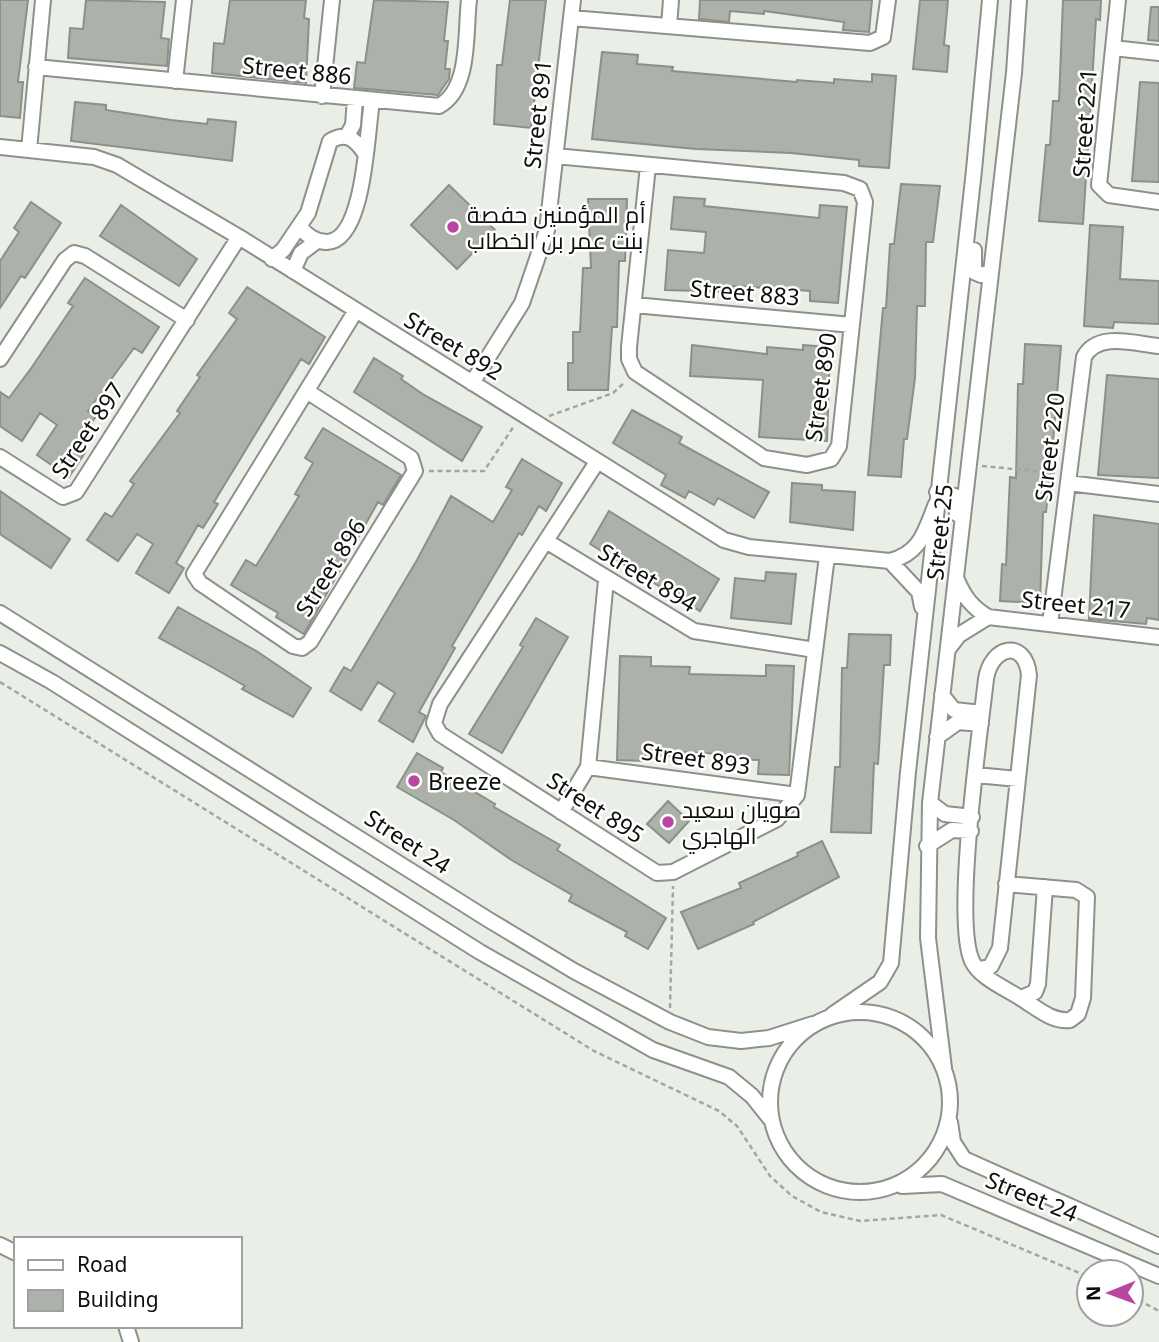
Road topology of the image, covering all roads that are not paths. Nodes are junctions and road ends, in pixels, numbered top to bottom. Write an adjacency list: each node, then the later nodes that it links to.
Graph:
1 (43, 0): 15 (street)
2 (184, 0): 16 (street)
3 (332, 0): 17 (street)
4 (469, 0): 19 (street, Street 886)
5 (573, 0): 11 (street, Street 891)
6 (671, 0): 12 (street)
7 (888, 0): 12 (street)
8 (990, 0): 20 (street, Street 25)
9 (1019, 0): 33 (street, Street 25)
10 (1118, 0): 13 (street, Street 221)
11 (571, 18): 12 (street); 25 (street, Street 891)
12 (669, 26)
13 (1112, 48): 14 (street); 27 (street, Street 221)
14 (1159, 53)
15 (36, 67): 16 (street, Street 886); 23 (street)
16 (175, 81): 17 (street, Street 886)
17 (321, 96): 18 (street, Street 886)
18 (355, 99): 19 (street, Street 886); 21 (street)
19 (372, 101): 24 (street)
20 (978, 122): 33 (street); 46 (street, Street 25)
21 (347, 136): 24 (street); 28 (street)
22 (0, 147): 23 (street, Street 892)
23 (29, 150): 29 (street, Street 892)
24 (364, 152): 30 (street)
25 (555, 156): 26 (street, Street 890); 40 (street, Street 891)
26 (648, 166): 34 (street); 37 (street, Street 890)
27 (1159, 202)
28 (300, 227): 30 (street); 31 (street)
29 (239, 237): 31 (street, Street 892); 36 (street, Street 897)
30 (317, 241): 32 (street)
31 (272, 259): 32 (street, Street 892)
32 (293, 271): 35 (street, Street 892)
33 (991, 272): 50 (street, Street 25)
34 (634, 305): 37 (street, Street 883); 37 (street, Street 890)
35 (355, 312): 40 (street, Street 892); 41 (street, Street 896)
36 (187, 320): 39 (street); 42 (street, Street 897)
37 (852, 325)
38 (1159, 346): 44 (street, Street 220)
39 (0, 359)
40 (472, 383): 43 (street, Street 892)
41 (308, 392): 41 (street, Street 896)
42 (0, 457)
43 (597, 462): 47 (street, Street 895); 48 (street, Street 892)
44 (1069, 479): 45 (street); 54 (street, Street 220)
45 (1159, 494)
46 (937, 498): 49 (street); 50 (street); 55 (street, Street 25)
47 (546, 541): 51 (street, Street 894); 68 (street, Street 895)
48 (827, 556): 49 (street, Street 892); 58 (street)
49 (890, 561): 55 (street)
50 (957, 579): 53 (street, Street 217); 57 (street, Street 25)
51 (606, 580): 58 (street, Street 894); 63 (street)
52 (0, 613): 76 (street, Street 24)
53 (988, 617): 54 (street, Street 217); 57 (street, Street 217)
54 (1050, 624): 56 (street, Street 217)
55 (925, 627): 75 (street, Street 25)
56 (1159, 637)
57 (948, 649): 60 (street, Street 25)
58 (815, 650): 66 (street)
59 (0, 653): 79 (street)
60 (942, 695): 61 (street); 62 (street, Street 25)
61 (982, 718): 62 (street); 64 (street); 65 (street)
62 (937, 737): 67 (street, Street 25)
63 (588, 767): 66 (street, Street 893); 68 (street)
64 (976, 775): 65 (street); 69 (street)
65 (1018, 779): 71 (street)
66 (797, 795): 68 (street, Street 895)
67 (930, 803): 69 (street); 70 (street, Street 25)
68 (561, 812)
69 (972, 824): 70 (street); 73 (street)
70 (927, 846): 77 (street, Street 25)
71 (1006, 884): 72 (street); 73 (street)
72 (1045, 887): 74 (street); 74 (street)
73 (979, 970): 74 (street)
74 (1021, 998)
75 (832, 1015): 76 (street); 77 (street)
76 (813, 1024): 79 (street)
77 (944, 1068): 78 (street)
78 (950, 1116): 80 (street); 81 (street, Street 24)
79 (772, 1121): 80 (street)
80 (883, 1190): 82 (street, Street 24)
81 (1159, 1246)
82 (1159, 1276)

